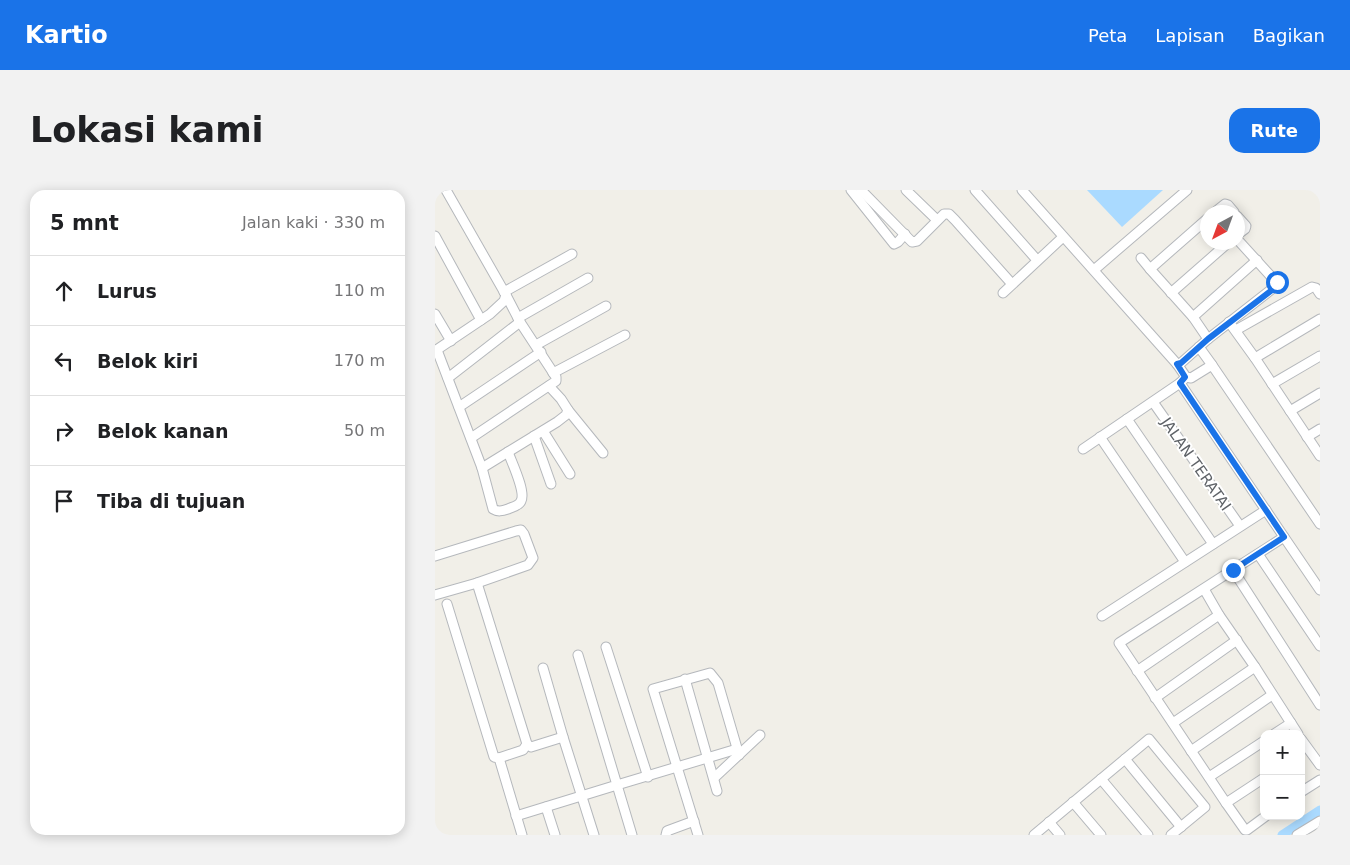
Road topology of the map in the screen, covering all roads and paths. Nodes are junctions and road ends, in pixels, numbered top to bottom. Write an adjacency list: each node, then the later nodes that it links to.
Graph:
1 (446, 190): 25 (street)
2 (851, 190): 10 (street)
3 (861, 190): 10 (street)
4 (906, 190): 8 (street)
5 (975, 190): 17 (street)
6 (1022, 190): 12 (street)
7 (1187, 190): 20 (street)
8 (937, 220): 10 (street); 22 (street)
9 (1200, 225): 19 (street)
10 (905, 234)
11 (435, 236): 31 (street)
12 (1063, 237): 17 (street); 20 (street)
13 (1245, 246): 18 (street)
14 (1220, 250): 24 (street)
15 (572, 254): 25 (street)
16 (1141, 258): 19 (street)
17 (1037, 260): 22 (street)
18 (1257, 260): 29 (street); 33 (street)
19 (1150, 269): 24 (street)
20 (1094, 270): 43 (street)
21 (589, 278): 32 (street)
22 (1012, 284): 23 (street)
23 (1003, 293)
24 (1171, 293): 29 (street)
25 (505, 294): 31 (street); 32 (street)
26 (1320, 294): 34 (street)
27 (606, 306): 39 (street)
28 (435, 314): 37 (street)
29 (1193, 317): 36 (street)
30 (1320, 319): 42 (street)
31 (481, 320): 37 (street)
32 (519, 320): 39 (street); 46 (street)
33 (1229, 322): 34 (street); 36 (street)
34 (1236, 330): 42 (street)
35 (625, 335): 45 (street)
36 (1208, 339): 38 (street)
37 (451, 341): 40 (street)
38 (1199, 347): 43 (street); 44 (street)
39 (538, 349): 45 (street); 52 (street)
40 (436, 351): 46 (street)
41 (1320, 356): 48 (street)
42 (1255, 358): 48 (street)
43 (1177, 364): 47 (street)
44 (1212, 364): 47 (street); 70 (street)
45 (553, 373): 49 (street)
46 (448, 378): 52 (street)
47 (1183, 380): 51 (street); 69 (street)
48 (1271, 384): 54 (street)
49 (549, 386): 53 (street); 61 (street)
50 (1320, 393): 54 (street)
51 (1153, 402): 55 (street); 71 (street, JALAN TERATAI)
52 (459, 407): 61 (street)
53 (568, 410): 57 (street); 64 (street)
54 (1290, 411): 60 (street)
55 (1127, 419): 59 (street); 73 (street)
56 (1320, 429): 60 (street)
57 (543, 431): 58 (street); 67 (street)
58 (534, 436): 63 (street); 68 (street)
59 (1099, 437): 62 (street); 76 (street)
60 (1307, 437): 65 (street)
61 (471, 438): 66 (street)
62 (1083, 449)
63 (508, 452): 66 (street); 66 (street)
64 (603, 453)
65 (1320, 456)
66 (482, 468)
67 (570, 474)
68 (551, 484)
69 (1266, 510): 71 (street); 72 (street)
70 (1320, 524)
71 (1239, 526): 73 (street)
72 (1284, 537): 74 (street); 80 (street)
73 (1213, 544): 76 (street)
74 (1258, 554): 77 (street); 86 (street)
75 (435, 556): 78 (street)
76 (1185, 562): 84 (street)
77 (1233, 570): 79 (street); 95 (street)
78 (477, 583): 81 (street); 102 (street)
79 (1204, 589): 83 (street); 91 (street)
80 (1320, 590)
81 (435, 595)
82 (447, 604): 107 (street)
83 (1219, 615): 85 (street); 91 (street)
84 (1102, 616)
85 (1237, 640): 89 (street); 94 (street)
86 (1320, 646)
87 (607, 647): 112 (street)
88 (578, 655): 118 (street)
89 (1255, 667): 93 (street); 96 (street)
90 (543, 668): 101 (street)
91 (1137, 671): 94 (street)
92 (685, 679): 106 (street); 108 (street); 111 (street)
93 (1272, 695): 97 (street); 104 (street)
94 (1155, 698): 96 (street)
95 (1320, 705)
96 (1173, 723): 104 (street)
97 (1291, 723): 98 (street); 99 (street)
98 (1280, 730)
99 (1295, 730)
100 (760, 735): 106 (street)
101 (563, 737): 102 (street); 121 (street)
102 (527, 744): 107 (street)
103 (1260, 744): 113 (street)
104 (1191, 751): 113 (street)
105 (1305, 751): 110 (street)
106 (738, 752): 108 (street); 114 (street)
107 (499, 758): 125 (street)
108 (708, 758): 111 (street); 114 (street)
109 (1125, 759): 115 (street); 130 (street); 130 (street)
110 (1320, 766)
111 (677, 767): 112 (street); 128 (street)
112 (648, 777): 118 (street)
113 (1209, 777): 123 (street)
114 (714, 778): 120 (street)
115 (1101, 779): 122 (street); 140 (street)
116 (1320, 780): 119 (street)
117 (1260, 781): 123 (street)
118 (617, 785): 121 (street); 134 (street)
119 (1305, 789)
120 (717, 791)
121 (582, 796): 124 (street); 133 (street)
122 (1073, 802): 129 (street); 139 (street)
123 (1226, 804): 126 (street)
124 (546, 807): 125 (street); 132 (street)
125 (516, 816): 131 (street)
126 (1261, 820)
127 (1320, 820): 142 (street)
128 (694, 821): 135 (street); 136 (street)
129 (1049, 822): 137 (street); 138 (street)
130 (1181, 827): 141 (street)
131 (522, 835)
132 (555, 835)
133 (594, 835)
134 (632, 835)
135 (666, 835)
136 (698, 835)
137 (1034, 835)
138 (1060, 835)
139 (1101, 835)
140 (1148, 835)
141 (1171, 835)
142 (1297, 835)

